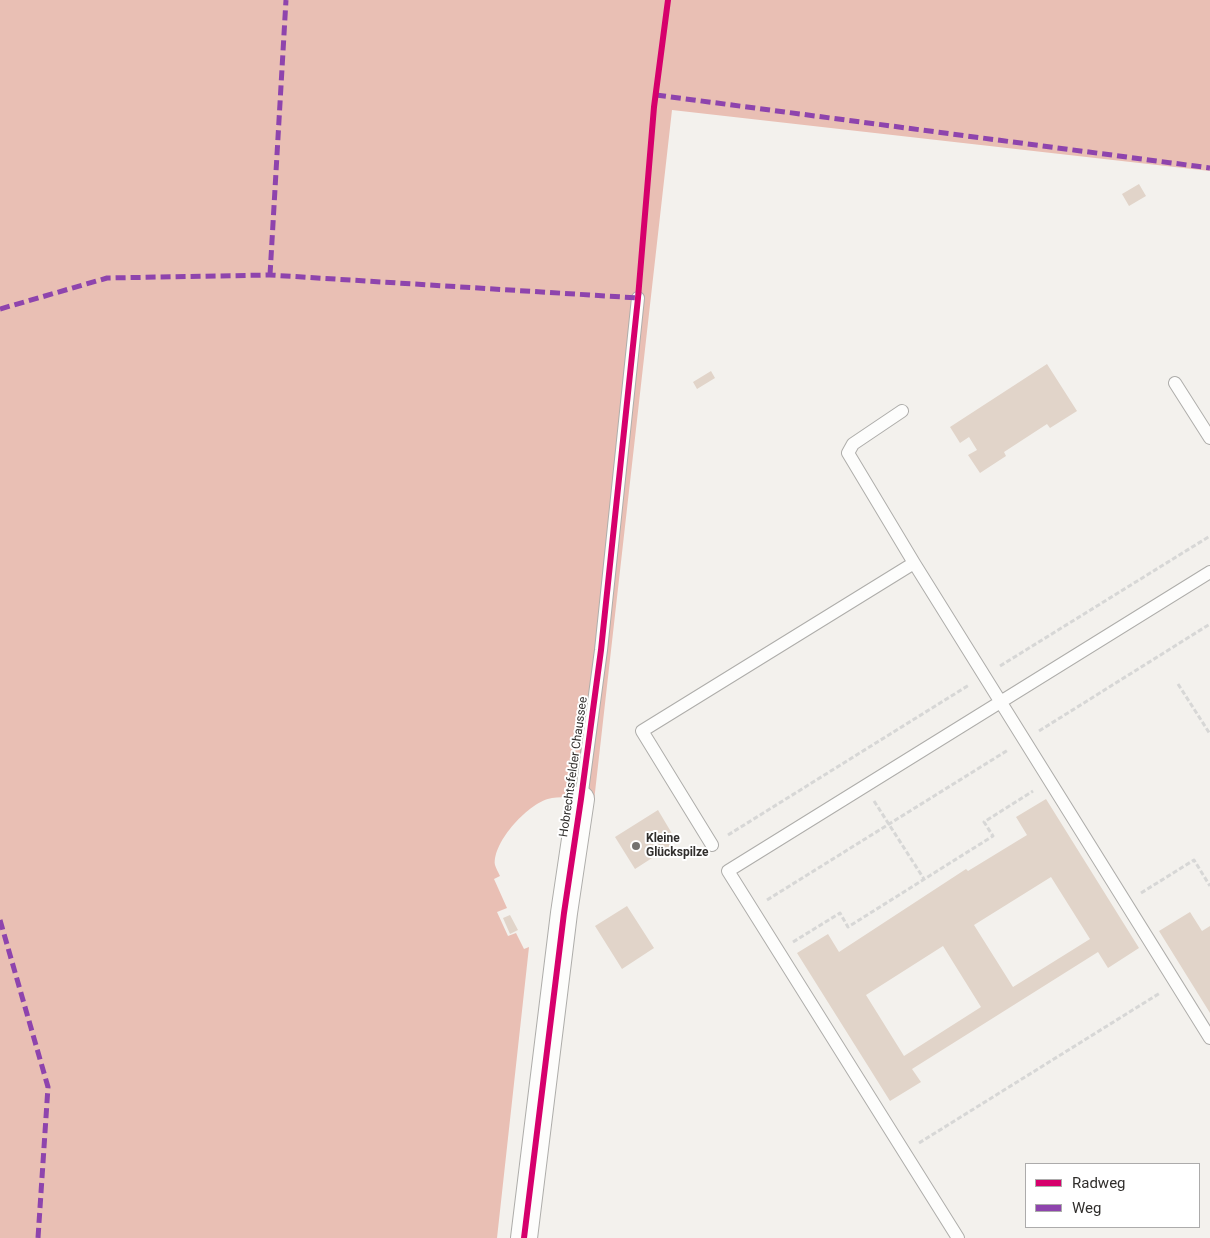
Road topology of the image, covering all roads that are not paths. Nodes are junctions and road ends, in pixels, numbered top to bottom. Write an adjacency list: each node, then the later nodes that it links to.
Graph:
1 (638, 298): 8 (lane, Hobrechtsfelder Chaussee)
2 (1175, 383): 4 (lane)
3 (902, 410): 5 (lane)
4 (1210, 438)
5 (914, 562): 7 (lane); 9 (lane)
6 (1210, 572): 7 (lane)
7 (1001, 702): 10 (lane); 12 (lane)
8 (581, 799): 11 (street, Hobrechtsfelder Chaussee)
9 (712, 845)
10 (1210, 1038)
11 (524, 1238)
12 (958, 1238)

